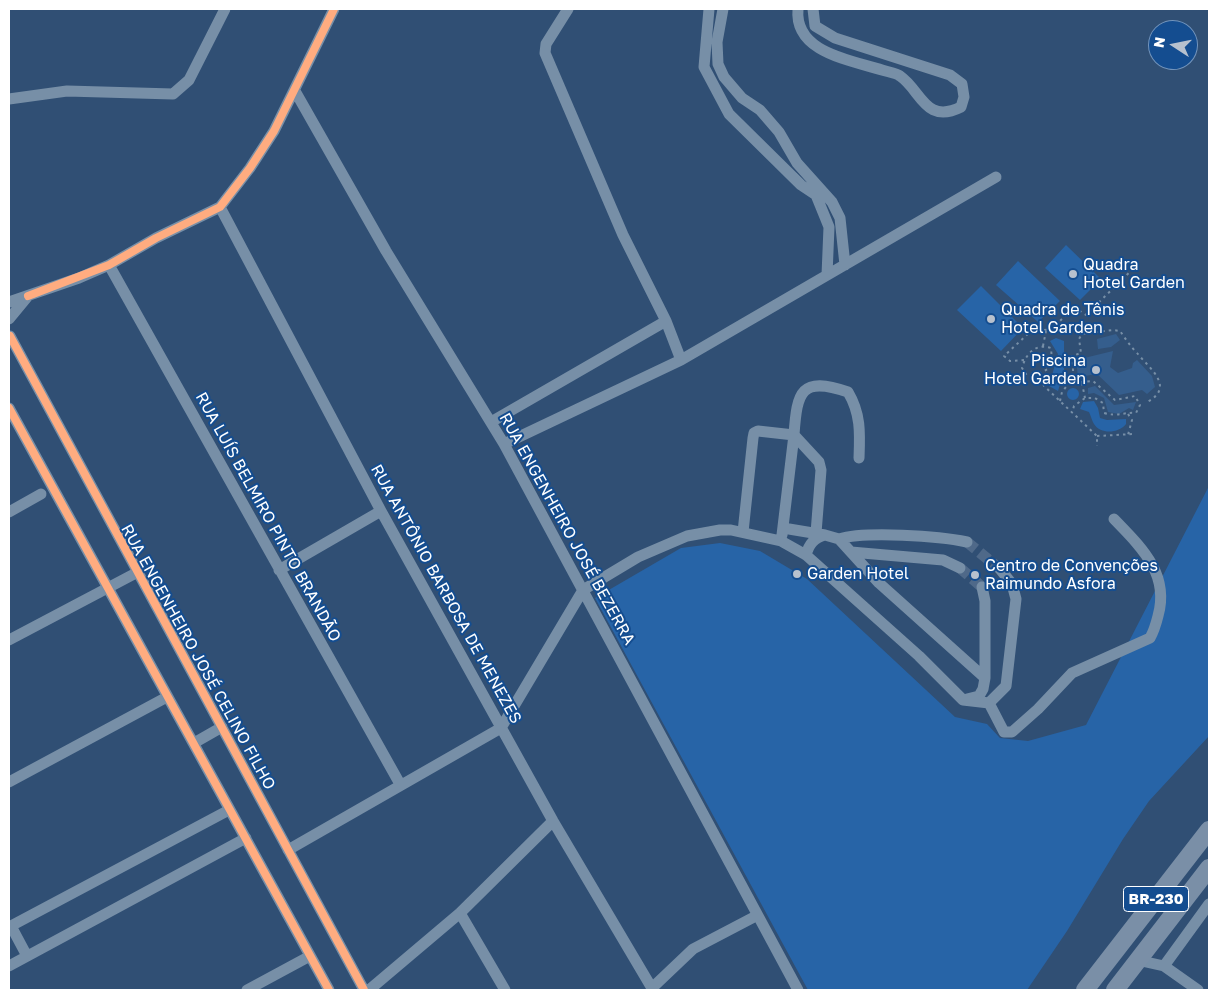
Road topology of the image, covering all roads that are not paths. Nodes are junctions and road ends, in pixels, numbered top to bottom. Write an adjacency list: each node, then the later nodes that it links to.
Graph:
1 (225, 9): 9 (street)
2 (334, 9): 8 (street)
3 (568, 9): 18 (street)
4 (709, 9): 14 (street)
5 (723, 9): 13 (street)
6 (798, 9): 7 (street)
7 (813, 9)
8 (295, 91): 11 (street); 22 (street, RUA ENGENHEIRO JOSÉ BEZERRA)
9 (9, 99)
10 (996, 177): 13 (street)
11 (220, 207): 12 (street); 27 (street, RUA ANTÔNIO BARBOSA DE MENEZES)
12 (109, 265): 15 (street); 40 (street, RUA LUÍS BELMIRO PINTO BRANDÃO)
13 (845, 265): 14 (street)
14 (827, 275): 20 (street)
15 (28, 296): 16 (street); 17 (street)
16 (9, 302)
17 (9, 319)
18 (666, 321): 20 (street); 22 (street)
19 (9, 333): 41 (street, RUA ENGENHEIRO JOSÉ CELINO FILHO)
20 (681, 360): 24 (street)
21 (9, 408): 43 (street)
22 (491, 422): 24 (street, RUA ENGENHEIRO JOSÉ BEZERRA)
23 (794, 435): 25 (street); 30 (street); 31 (street); 32 (street)
24 (504, 444): 44 (street, RUA ENGENHEIRO JOSÉ BEZERRA)
25 (859, 458)
26 (41, 494): 28 (street)
27 (381, 511): 40 (street); 51 (street, RUA ANTÔNIO BARBOSA DE MENEZES)
28 (9, 512)
29 (1114, 520): 49 (street)
30 (784, 528): 32 (street); 34 (street)
31 (743, 532): 34 (street); 44 (street)
32 (821, 534): 33 (street); 37 (street)
33 (839, 539): 35 (street); 36 (street)
34 (781, 540): 37 (street)
35 (967, 542)
36 (851, 552): 38 (street); 46 (street)
37 (806, 555): 48 (street)
38 (960, 568)
39 (1000, 569): 49 (street)
40 (279, 570): 54 (street, RUA LUÍS BELMIRO PINTO BRANDÃO)
41 (136, 573): 43 (street); 50 (street, RUA ENGENHEIRO JOSÉ CELINO FILHO)
42 (982, 587): 46 (street)
43 (106, 588): 45 (street); 47 (street)
44 (583, 590): 51 (street); 63 (street, RUA ENGENHEIRO JOSÉ BEZERRA)
45 (9, 640)
46 (985, 678): 48 (street)
47 (167, 697): 52 (street); 53 (street)
48 (963, 700): 49 (street)
49 (989, 703)
50 (222, 727): 52 (street); 59 (street, RUA ENGENHEIRO JOSÉ CELINO FILHO)
51 (501, 728): 54 (street); 56 (street, RUA ANTÔNIO BARBOSA DE MENEZES)
52 (194, 743): 55 (street)
53 (9, 782)
54 (400, 784): 59 (street)
55 (229, 810): 58 (street); 64 (street)
56 (553, 821): 62 (street); 71 (street, RUA ANTÔNIO BARBOSA DE MENEZES)
57 (1209, 830): 78 (highway, BR-230)
58 (246, 838): 65 (street); 66 (street)
59 (288, 850): 74 (street, RUA ENGENHEIRO JOSÉ CELINO FILHO)
60 (1209, 868): 67 (highway, BR-230)
61 (1208, 909): 69 (street)
62 (460, 913): 75 (street); 76 (street)
63 (756, 916): 71 (street); 77 (street, RUA ENGENHEIRO JOSÉ BEZERRA)
64 (10, 926): 65 (street)
65 (27, 956): 68 (street)
66 (310, 956): 72 (street); 73 (street)
67 (1137, 960): 69 (street); 79 (highway, BR-230)
68 (9, 966)
69 (1164, 966): 70 (street)
70 (1183, 985): 80 (street)
71 (652, 989)
72 (247, 990)
73 (329, 990)
74 (364, 990)
75 (369, 990)
76 (505, 990)
77 (798, 990)
78 (1084, 990)
79 (1115, 990)
80 (1198, 990)

